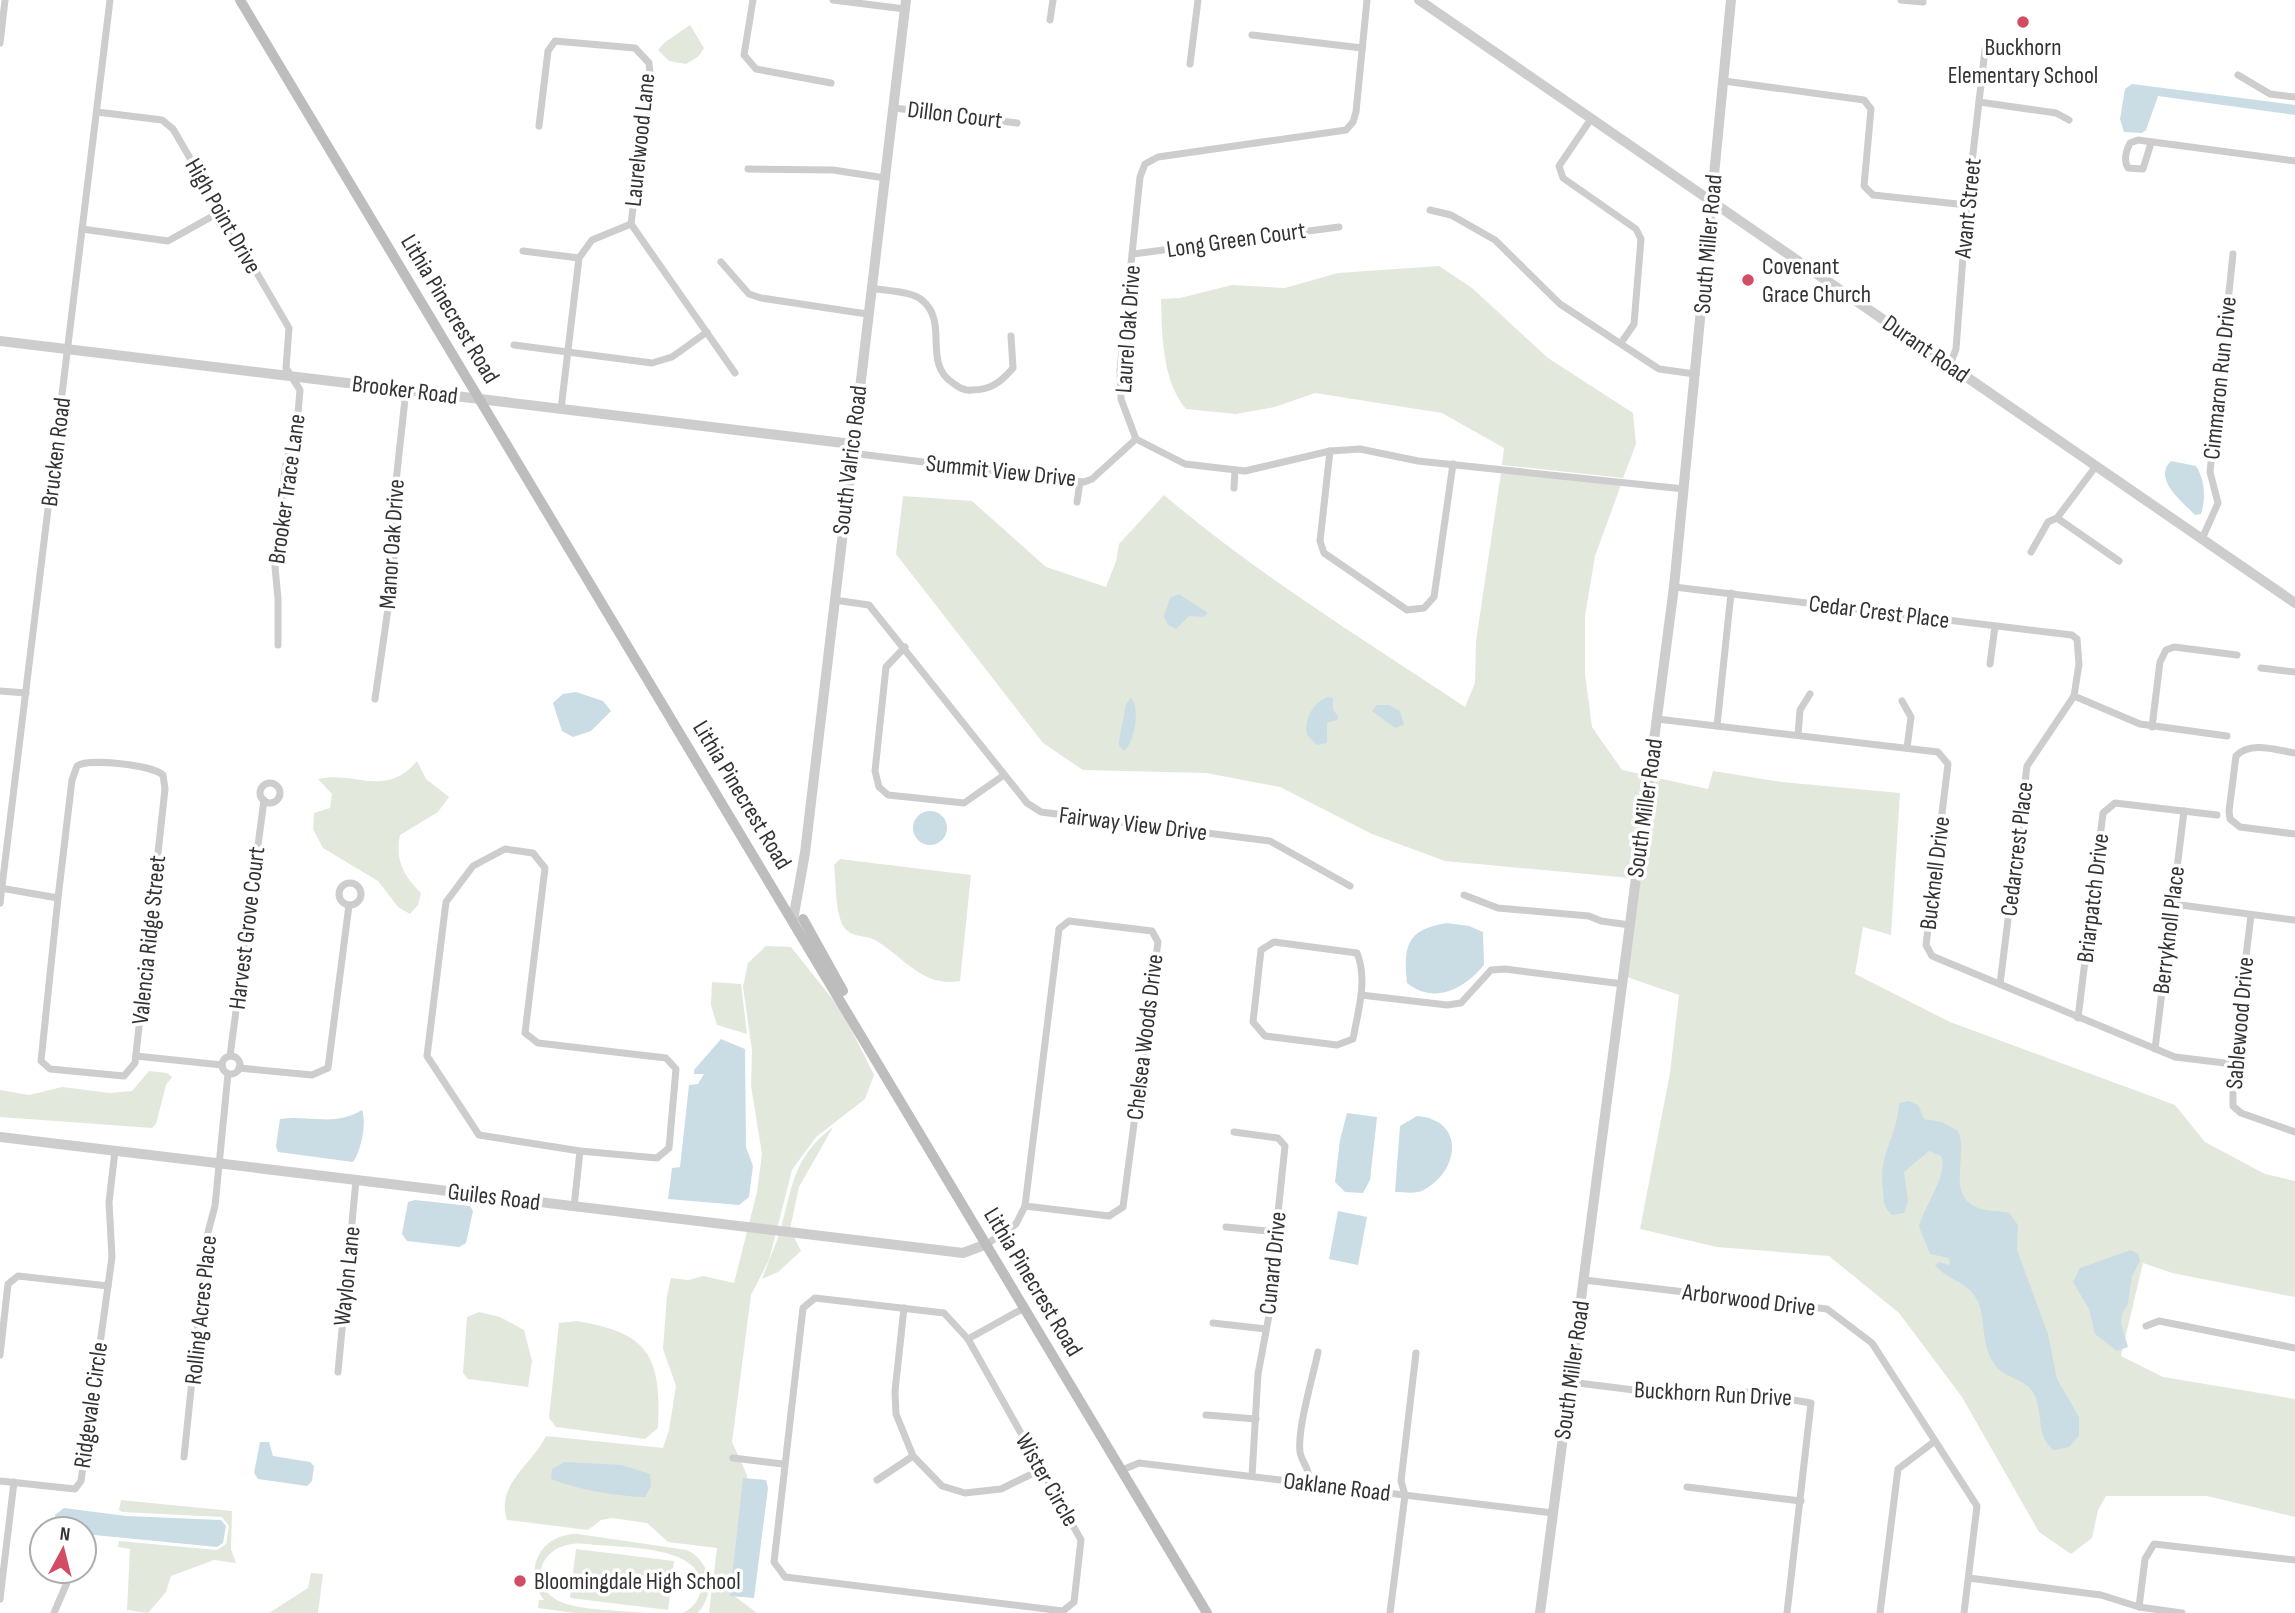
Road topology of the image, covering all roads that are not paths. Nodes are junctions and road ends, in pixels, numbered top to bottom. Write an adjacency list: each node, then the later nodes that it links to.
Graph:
1 (5, 0): 18 (street)
2 (110, 0): 28 (street, Brucken Road)
3 (240, 0): 63 (main road, Lithia Pinecrest Road)
4 (753, 0): 24 (street)
5 (833, 0): 14 (street)
6 (1053, 0): 16 (street)
7 (1198, 0): 21 (street)
8 (1367, 0): 19 (street, Laurel Oak Drive)
9 (1419, 0): 15 (street, Durant Road)
10 (1439, 0): 15 (street)
11 (1731, 0): 23 (street, South Miller Road)
12 (1901, 0): 13 (street)
13 (1923, 2)
14 (906, 4): 27 (street, South Valrico Road)
15 (1436, 11): 29 (street, Durant Road)
16 (1050, 20)
17 (1252, 35): 19 (street)
18 (0, 43)
19 (1362, 48): 45 (street, Laurel Oak Drive)
20 (1985, 50): 26 (street, Avant Street)
21 (1190, 64)
22 (2238, 75): 25 (street)
23 (1724, 80): 37 (street, South Miller Road); 38 (street)
24 (831, 83)
25 (2295, 97)
26 (1979, 102): 30 (street); 38 (street, Avant Street)
27 (894, 108): 31 (street, Dillon Court); 36 (street, South Valrico Road)
28 (97, 112): 40 (street, High Point Drive); 43 (street, Brucken Road)
29 (1591, 119): 37 (street, Durant Road); 54 (street)
30 (2069, 120)
31 (1017, 123)
32 (539, 126): 41 (street, Laurelwood Lane)
33 (2151, 143): 33 (street); 34 (street)
34 (2295, 161)
35 (748, 169): 36 (street)
36 (884, 177): 49 (street, South Valrico Road)
37 (1712, 201): 58 (street, Durant Road); 60 (street, South Miller Road)
38 (1967, 205): 58 (street, Avant Street)
39 (1430, 210): 54 (street)
40 (220, 212): 43 (street); 61 (street, High Point Drive)
41 (631, 224): 47 (street); 51 (street, Laurelwood Lane)
42 (1339, 226): 45 (street, Long Green Court)
43 (82, 229): 56 (street, Brucken Road)
44 (523, 251): 47 (street)
45 (1133, 254): 65 (street, Laurel Oak Drive)
46 (2233, 254): 76 (street, Cimmaron Run Drive)
47 (579, 258): 57 (street)
48 (721, 262): 50 (street)
49 (871, 288): 50 (street, South Valrico Road); 52 (street)
50 (867, 314): 66 (street, South Valrico Road)
51 (707, 332): 57 (street); 59 (street, Laurelwood Lane)
52 (1011, 336)
53 (0, 341): 56 (street, Brooker Road)
54 (1620, 343): 60 (street)
55 (514, 345): 57 (street)
56 (69, 349): 61 (street, Brooker Road); 92 (street, Brucken Road)
57 (568, 353): 64 (street)
58 (1950, 365): 69 (street, Durant Road)
59 (736, 373)
60 (1696, 374): 73 (street, South Miller Road)
61 (293, 377): 62 (street, Brooker Road); 84 (street, Brooker Trace Lane)
62 (406, 390): 63 (street, Brooker Road); 95 (street, Manor Oak Drive)
63 (480, 399): 64 (street, Brooker Road); 117 (main road, Lithia Pinecrest Road)
64 (561, 409): 66 (street, Brooker Road)
65 (1136, 439): 70 (street); 71 (street, Summit View Drive)
66 (852, 449): 71 (street, Summit View Drive); 81 (street, South Valrico Road)
67 (1330, 451): 68 (street); 68 (street); 70 (street)
68 (1453, 464): 73 (street)
69 (2096, 466): 75 (street); 76 (street, Durant Road)
70 (1235, 470): 72 (street)
71 (1080, 482): 74 (street)
72 (1234, 488)
73 (1684, 489): 79 (street, South Miller Road)
74 (1077, 502)
75 (2057, 518): 77 (street); 78 (street)
76 (2202, 539): 82 (street, Durant Road)
77 (2031, 552)
78 (2119, 561)
79 (1674, 587): 80 (street, Cedar Crest Place); 97 (street, South Miller Road)
80 (1731, 593): 83 (street, Cedar Crest Place); 98 (street)
81 (834, 600): 86 (street, Fairway View Drive); 117 (street, South Valrico Road)
82 (2295, 603)
83 (1995, 626): 85 (street, Cedar Crest Place); 88 (street)
84 (278, 645)
85 (2080, 645): 94 (street, Cedarcrest Place)
86 (905, 647): 104 (street, Fairway View Drive); 104 (street)
87 (2237, 655): 99 (street)
88 (1990, 664)
89 (2261, 668): 90 (street)
90 (2295, 672)
91 (0, 691): 92 (street)
92 (26, 693): 110 (street, Brucken Road)
93 (1810, 694): 100 (street)
94 (2074, 696): 99 (street); 121 (street, Cedarcrest Place)
95 (375, 699)
96 (1902, 701): 102 (street)
97 (1657, 719): 98 (street, Bucknell Drive); 119 (street, South Miller Road)
98 (1717, 726): 100 (street, Bucknell Drive)
99 (2152, 727): 101 (street)
100 (1798, 735): 102 (street, Bucknell Drive)
101 (2227, 736)
102 (1907, 748): 121 (street, Bucknell Drive)
103 (2295, 752): 108 (street)
104 (1004, 775): 109 (street, Fairway View Drive)
105 (264, 800): 126 (street, Harvest Grove Court)
106 (2184, 811): 107 (street, Briarpatch Drive); 114 (street, Berryknoll Place); 123 (street, Briarpatch Drive)
107 (2217, 815)
108 (2295, 834)
109 (1350, 887)
110 (1, 888): 112 (street); 113 (street, Brucken Road)
111 (1464, 895): 119 (street)
112 (58, 898): 125 (street, Valencia Ridge Street); 125 (street, Valencia Ridge Street)
113 (0, 903)
114 (2173, 904): 116 (street); 124 (street, Berryknoll Place)
115 (349, 905): 129 (street)
116 (2251, 915): 118 (street); 128 (street, Sablewood Drive)
117 (798, 919): 142 (main road, Lithia Pinecrest Road)
118 (2294, 920)
119 (1630, 925): 120 (street, South Miller Road)
120 (1623, 984): 122 (street); 143 (street, South Miller Road)
121 (2000, 984): 123 (street, Bucknell Drive)
122 (1361, 995): 122 (street)
123 (2078, 1018): 124 (street, Bucknell Drive)
124 (2155, 1049): 128 (street, Bucknell Drive)
125 (136, 1056): 127 (street)
126 (230, 1056): 127 (street); 129 (street)
127 (222, 1065): 130 (street)
128 (2234, 1065): 132 (street, Sablewood Drive)
129 (239, 1068): 130 (street)
130 (229, 1074): 136 (street)
131 (1234, 1132): 141 (street, Cunard Drive)
132 (2295, 1132)
133 (0, 1137): 135 (street, Guiles Road)
134 (580, 1150): 134 (street); 139 (street)
135 (116, 1151): 136 (street, Guiles Road); 144 (street, Ridgevale Circle)
136 (220, 1164): 137 (street, Guiles Road); 161 (street, Rolling Acres Place)
137 (356, 1180): 139 (street, Guiles Road); 155 (street, Waylon Lane)
138 (1026, 1206): 138 (street, Chelsea Woods Drive); 142 (street)
139 (574, 1207): 142 (street, Guiles Road)
140 (1226, 1227): 141 (street)
141 (1276, 1232): 149 (street, Cunard Drive)
142 (987, 1244): 146 (main road, Lithia Pinecrest Road)
143 (1584, 1280): 156 (street, South Miller Road); 159 (street, Arborwood Drive)
144 (108, 1286): 154 (street); 169 (street, Ridgevale Circle)
145 (905, 1308): 150 (street, Wister Circle); 160 (street); 163 (street, Wister Circle)
146 (1024, 1308): 150 (street); 165 (main road, Lithia Pinecrest Road)
147 (1213, 1323): 149 (street)
148 (2146, 1326): 151 (street)
149 (1266, 1329): 158 (street, Cunard Drive)
150 (968, 1339): 164 (street, Wister Circle)
151 (2295, 1348)
152 (1318, 1352): 170 (street)
153 (1416, 1353): 172 (street)
154 (0, 1355)
155 (338, 1372)
156 (1570, 1382): 173 (street, Buckhorn Run Drive); 174 (street, South Miller Road)
157 (1206, 1415): 158 (street)
158 (1256, 1419): 166 (street, Cunard Drive)
159 (1935, 1441): 176 (street, Arborwood Drive); 185 (street)
160 (913, 1456): 164 (street); 167 (street)
161 (184, 1457)
162 (733, 1458): 163 (street)
163 (783, 1464): 164 (street, Wister Circle)
164 (1040, 1470)
165 (1122, 1470): 166 (street, Oaklane Road); 181 (main road, Lithia Pinecrest Road)
166 (1252, 1476): 170 (street, Oaklane Road)
167 (877, 1480)
168 (0, 1481): 169 (street, Ridgevale Circle)
169 (14, 1482): 178 (street)
170 (1308, 1483): 172 (street, Oaklane Road)
171 (1687, 1487): 173 (street)
172 (1405, 1495): 174 (street, Oaklane Road); 182 (street)
173 (1801, 1502): 184 (street, Buckhorn Run Drive)
174 (1553, 1513): 183 (street, South Miller Road)
175 (2295, 1560): 179 (street)
176 (1969, 1578): 179 (street); 186 (street, Arborwood Drive)
177 (66, 1585): 180 (street)
178 (0, 1599)
179 (2139, 1607): 187 (street)
180 (54, 1613)
181 (1207, 1613)
182 (1390, 1613)
183 (1540, 1613)
184 (1787, 1613)
185 (1880, 1613)
186 (1964, 1613)
187 (2182, 1613)

